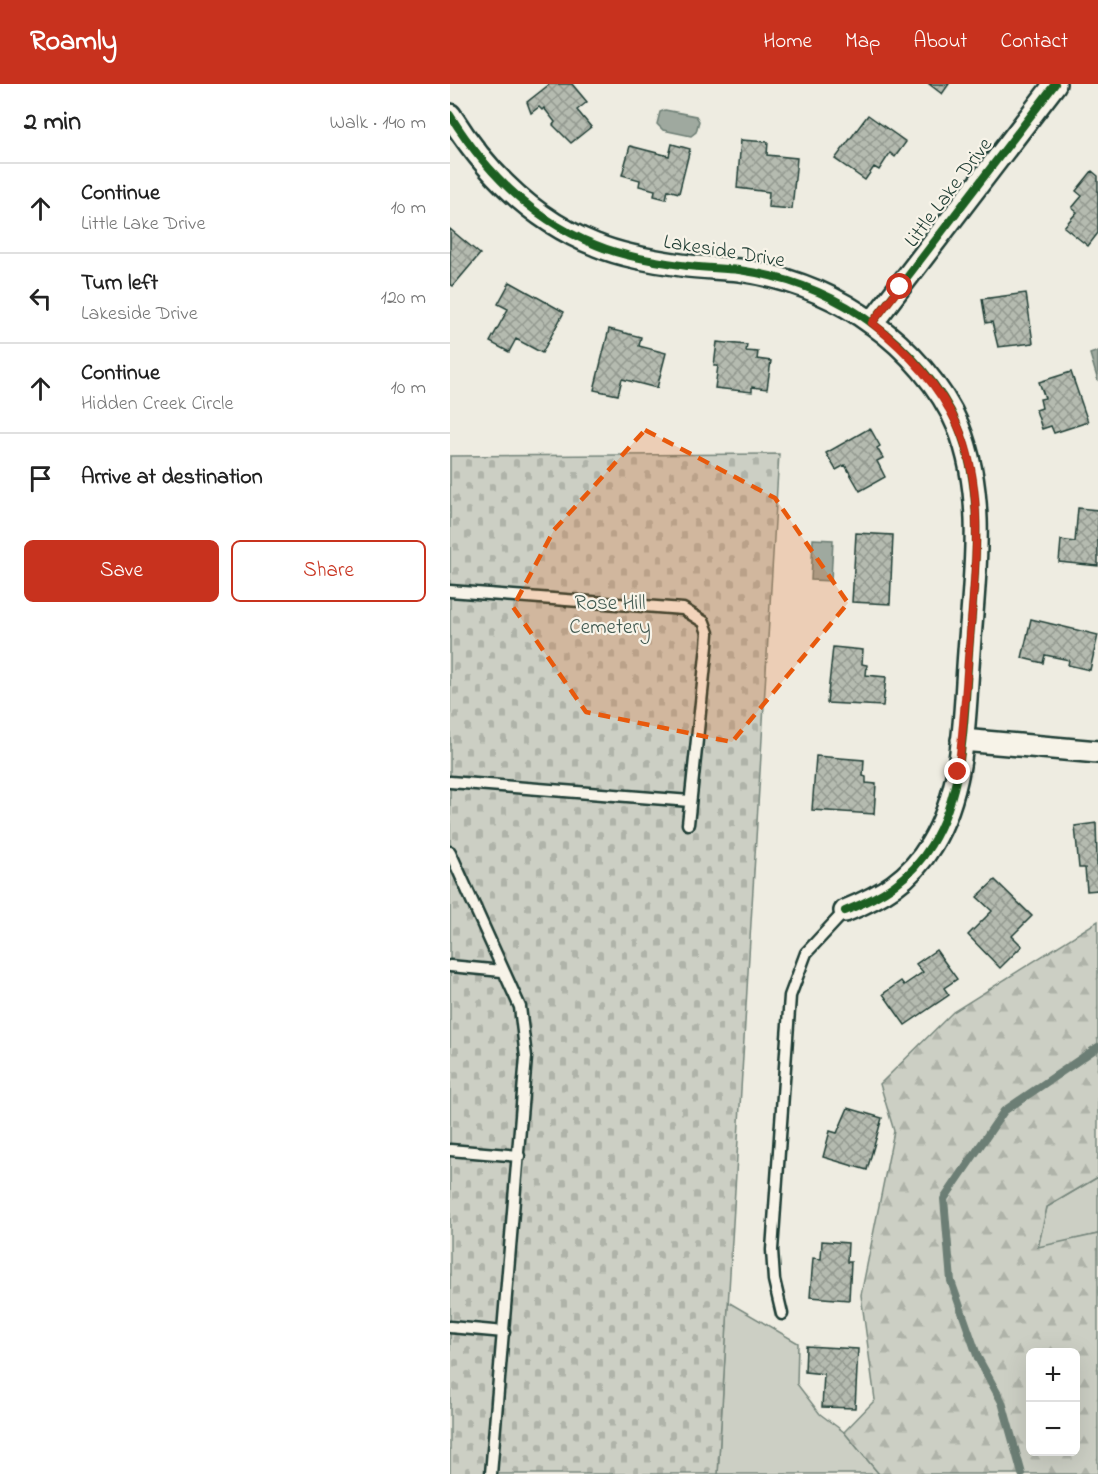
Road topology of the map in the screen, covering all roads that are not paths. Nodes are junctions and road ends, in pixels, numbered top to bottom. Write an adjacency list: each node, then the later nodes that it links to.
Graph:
1 (1055, 84): 3 (street, Little Lake Drive)
2 (450, 115): 3 (street, Lakeside Drive)
3 (872, 323): 5 (street, Lakeside Drive)
4 (450, 591): 8 (lane)
5 (962, 740): 6 (street); 11 (street, Lakeside Drive)
6 (1098, 752)
7 (450, 782): 8 (lane)
8 (690, 801): 9 (lane)
9 (688, 824)
10 (450, 852): 13 (lane)
11 (845, 911): 16 (lane)
12 (450, 966): 13 (lane)
13 (502, 971): 15 (lane)
14 (450, 1150): 15 (lane)
15 (519, 1156): 18 (lane)
16 (782, 1314)
17 (450, 1327): 18 (lane)
18 (504, 1332): 19 (lane)
19 (491, 1474)

